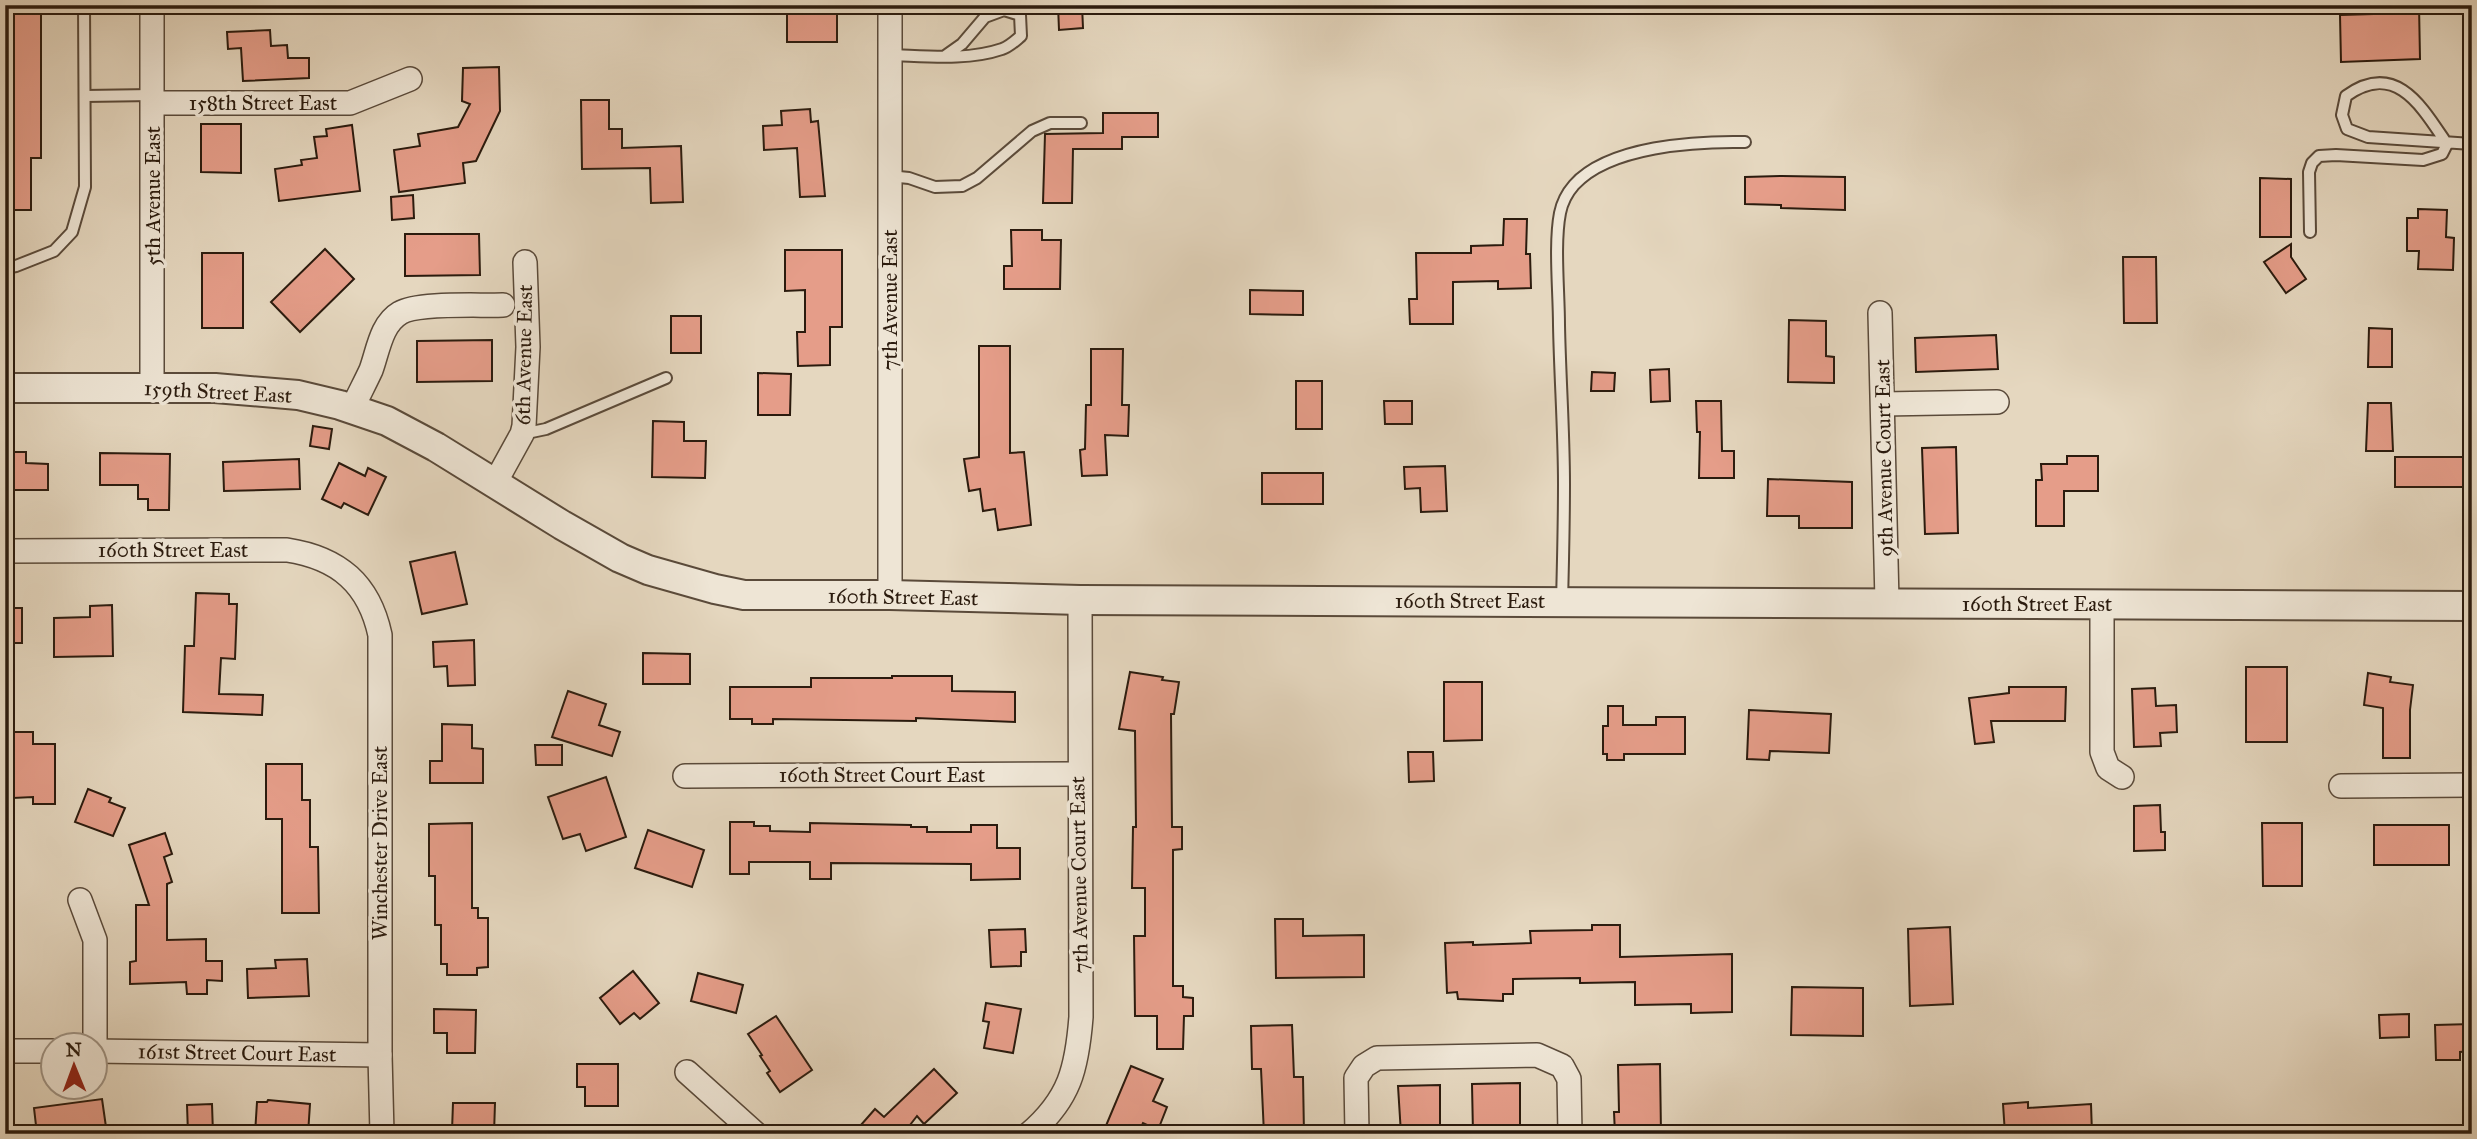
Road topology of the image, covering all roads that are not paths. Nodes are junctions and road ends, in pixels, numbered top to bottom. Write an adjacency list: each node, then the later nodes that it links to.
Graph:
1 (84, 5): 7 (lane)
2 (152, 5): 8 (street, 5th Avenue East)
3 (890, 5): 4 (street, 7th Avenue East)
4 (889, 55): 5 (lane); 13 (street, 7th Avenue East)
5 (945, 56): 5 (lane)
6 (410, 79): 8 (street, 158th Street East)
7 (85, 96): 8 (lane); 16 (lane)
8 (153, 99): 21 (street, 5th Avenue East)
9 (1081, 123): 13 (lane)
10 (1745, 142): 31 (lane)
11 (2447, 144): 11 (lane); 12 (lane); 14 (lane)
12 (2472, 144)
13 (889, 176): 29 (street, 7th Avenue East)
14 (2309, 232)
15 (525, 262): 25 (street, 6th Avenue East)
16 (5, 268)
17 (503, 305): 24 (street)
18 (1880, 313): 23 (street, 9th Avenue Court East)
19 (666, 378): 25 (lane)
20 (5, 388): 21 (street, 159th Street East)
21 (152, 388): 24 (street, 159th Street East)
22 (1997, 402): 23 (street)
23 (1883, 404): 32 (street, 9th Avenue Court East)
24 (352, 410): 26 (street, 159th Street East)
25 (522, 434): 26 (street, 6th Avenue East)
26 (495, 483): 29 (street, 160th Street East)
27 (5, 551): 28 (street, 160th Street East)
28 (338, 567): 45 (street, Winchester Drive East)
29 (890, 595): 30 (street, 160th Street East)
30 (1080, 600): 31 (street, 160th Street East); 35 (street, 7th Avenue Court East)
31 (1562, 601): 32 (street, 160th Street East)
32 (1887, 602): 33 (street, 160th Street East)
33 (2102, 604): 34 (street, 160th Street East); 37 (street)
34 (2472, 606)
35 (1078, 774): 36 (street, 160th Street Court East); 49 (street, 7th Avenue Court East)
36 (685, 776)
37 (2122, 777)
38 (2472, 785): 39 (street)
39 (2341, 786)
40 (80, 900): 41 (street)
41 (95, 1030)
42 (5, 1051): 43 (street)
43 (38, 1051)
44 (108, 1051): 45 (street, 161st Street Court East)
45 (380, 1055): 47 (street, Winchester Drive East)
46 (687, 1072): 48 (street)
47 (382, 1134)
48 (756, 1134)
49 (1029, 1134)
50 (1357, 1134): 51 (street)
51 (1570, 1134)

